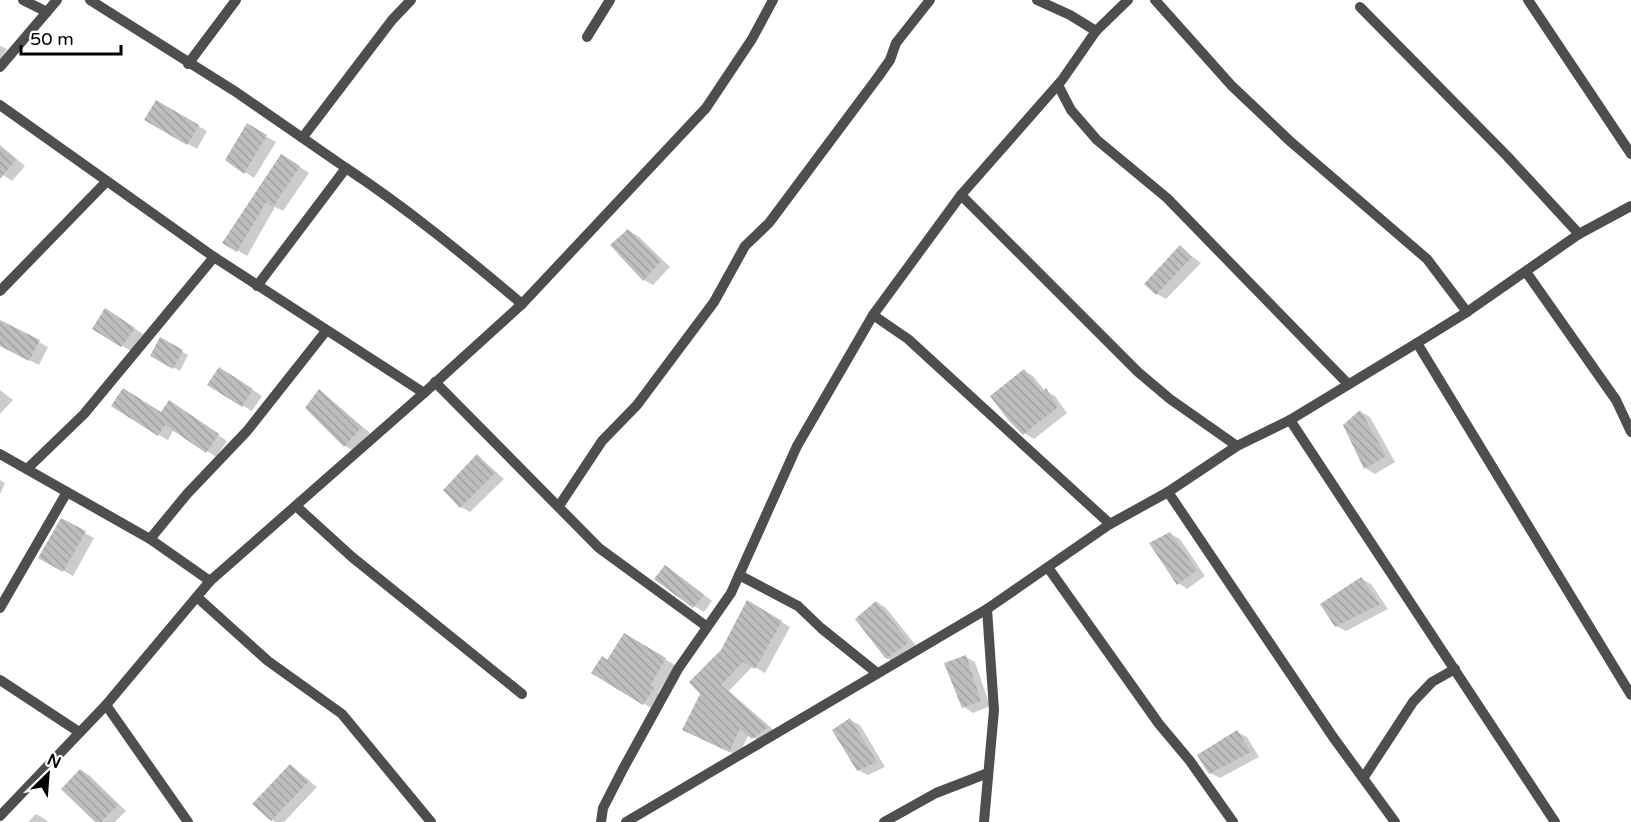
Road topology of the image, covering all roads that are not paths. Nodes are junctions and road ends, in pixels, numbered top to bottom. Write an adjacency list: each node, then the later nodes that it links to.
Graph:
1 (23, 0): 14 (street)
2 (57, 0): 14 (street)
3 (90, 0): 17 (street)
4 (236, 0): 17 (street)
5 (411, 0): 21 (street)
6 (610, 0): 16 (street)
7 (773, 0): 32 (street)
8 (930, 0): 48 (street)
9 (1037, 0): 15 (street)
10 (1128, 0): 15 (street)
11 (1155, 0): 33 (street)
12 (1528, 0): 22 (street)
13 (1360, 7): 27 (street)
14 (47, 12): 18 (street)
15 (1096, 31): 19 (street)
16 (587, 37)
17 (188, 64): 21 (street)
18 (0, 67)
19 (1058, 85): 25 (street); 38 (street)
20 (0, 105): 24 (street)
21 (303, 137): 23 (street)
22 (1631, 154)
23 (346, 168): 30 (street); 32 (street)
24 (106, 182): 28 (street); 31 (street)
25 (962, 195): 34 (street); 42 (street)
26 (1631, 206): 27 (street)
27 (1579, 234): 29 (street)
28 (214, 257): 30 (street); 44 (street)
29 (1526, 272): 33 (street); 41 (street)
30 (256, 286): 35 (street)
31 (0, 291)
32 (522, 304): 37 (street)
33 (1467, 312): 36 (street)
34 (873, 315): 49 (street); 52 (street)
35 (326, 331): 39 (street); 50 (street)
36 (1417, 342): 38 (street); 62 (street)
37 (435, 382): 39 (street); 48 (street)
38 (1348, 384): 40 (street)
39 (424, 393): 47 (street)
40 (1290, 420): 42 (street); 58 (street)
41 (1631, 432)
42 (1237, 446): 46 (street)
43 (0, 454): 44 (street)
44 (27, 469): 45 (street)
45 (68, 492): 50 (street); 55 (street)
46 (1168, 492): 49 (street); 66 (street)
47 (296, 506): 53 (street); 61 (street)
48 (559, 506): 57 (street)
49 (1110, 524): 51 (street)
50 (150, 539): 53 (street)
51 (1049, 568): 56 (street); 74 (street)
52 (739, 575): 57 (street); 59 (street)
53 (210, 581): 54 (street)
54 (198, 598): 63 (street); 69 (street)
55 (0, 608)
56 (987, 609): 59 (street); 65 (street)
57 (706, 626): 70 (street)
58 (1455, 669): 66 (street); 76 (street)
59 (877, 673): 71 (street)
60 (0, 680): 64 (street)
61 (522, 694)
62 (1631, 695)
63 (106, 705): 64 (street); 68 (street)
64 (79, 732): 67 (street)
65 (988, 773): 72 (street); 73 (street)
66 (1364, 777): 75 (street)
67 (0, 816)
68 (188, 822)
69 (431, 822)
70 (601, 822)
71 (626, 822)
72 (884, 822)
73 (984, 822)
74 (1233, 822)
75 (1395, 822)
76 (1555, 822)

